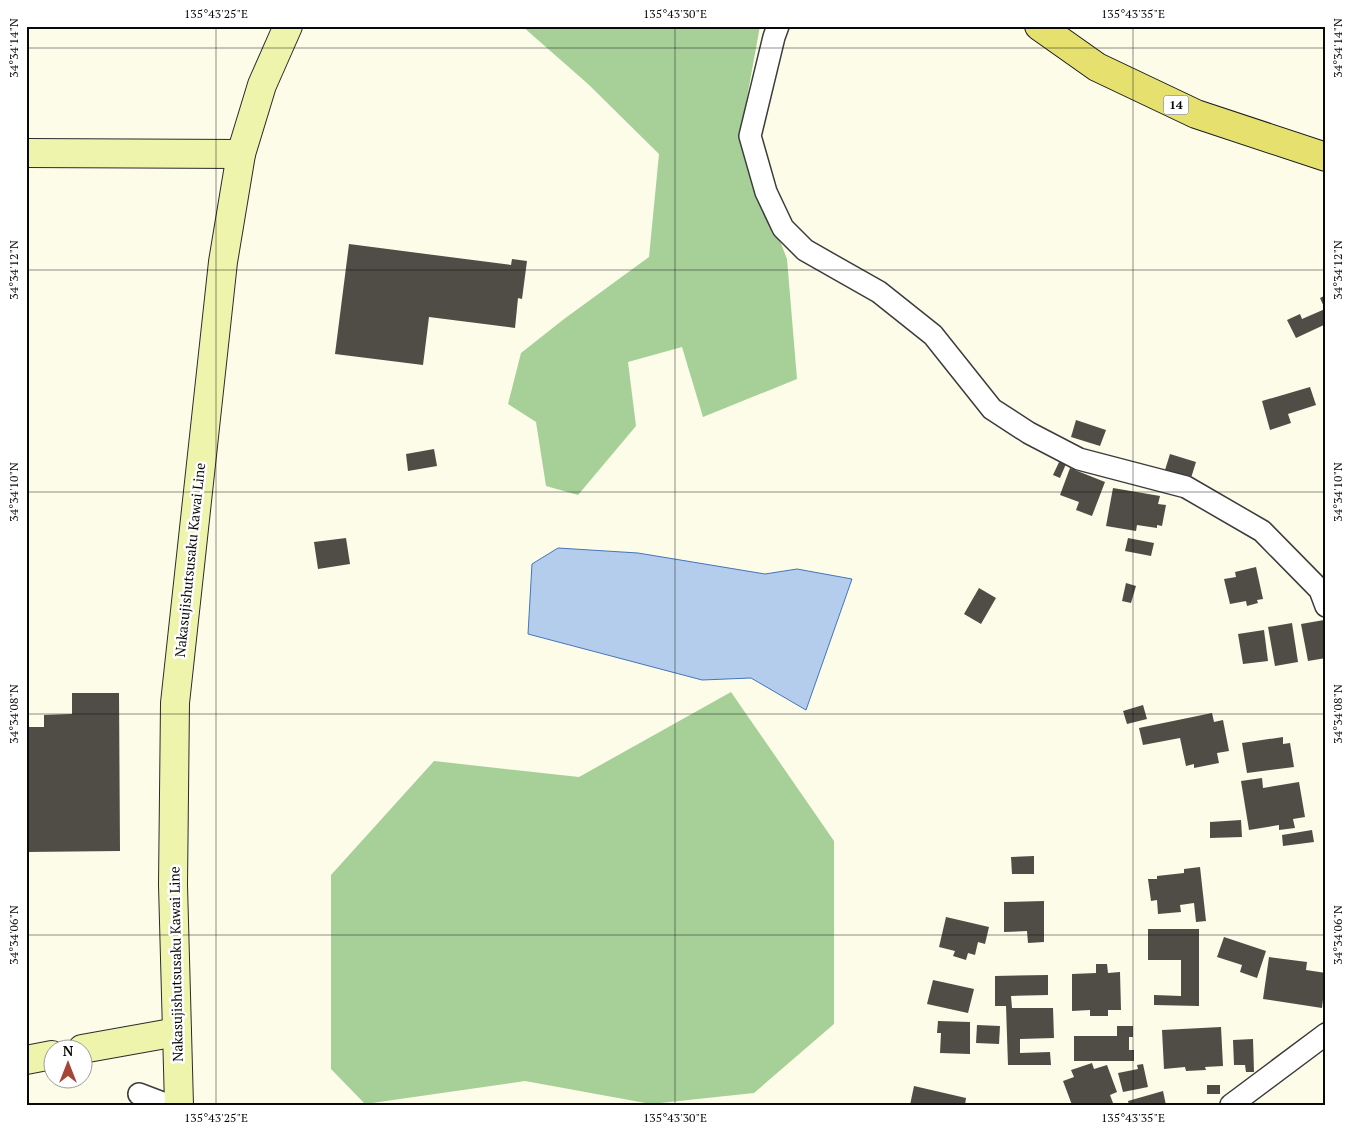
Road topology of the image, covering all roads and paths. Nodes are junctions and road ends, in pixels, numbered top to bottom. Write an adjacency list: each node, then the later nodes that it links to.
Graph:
1 (288, 26): 5 (main road, Nakasujishutsusaku Kawai Line)
2 (778, 26): 7 (street)
3 (1039, 26): 6 (main road, 14)
4 (26, 153): 5 (main road)
5 (241, 154): 8 (main road, Nakasujishutsusaku Kawai Line)
6 (1326, 157)
7 (1326, 606)
8 (177, 1032): 10 (main road); 15 (main road, Nakasujishutsusaku Kawai Line)
9 (1326, 1034): 16 (street)
10 (92, 1047)
11 (42, 1057): 12 (main road)
12 (26, 1060)
13 (139, 1094): 14 (street)
14 (168, 1105)
15 (179, 1105)
16 (1232, 1105)

